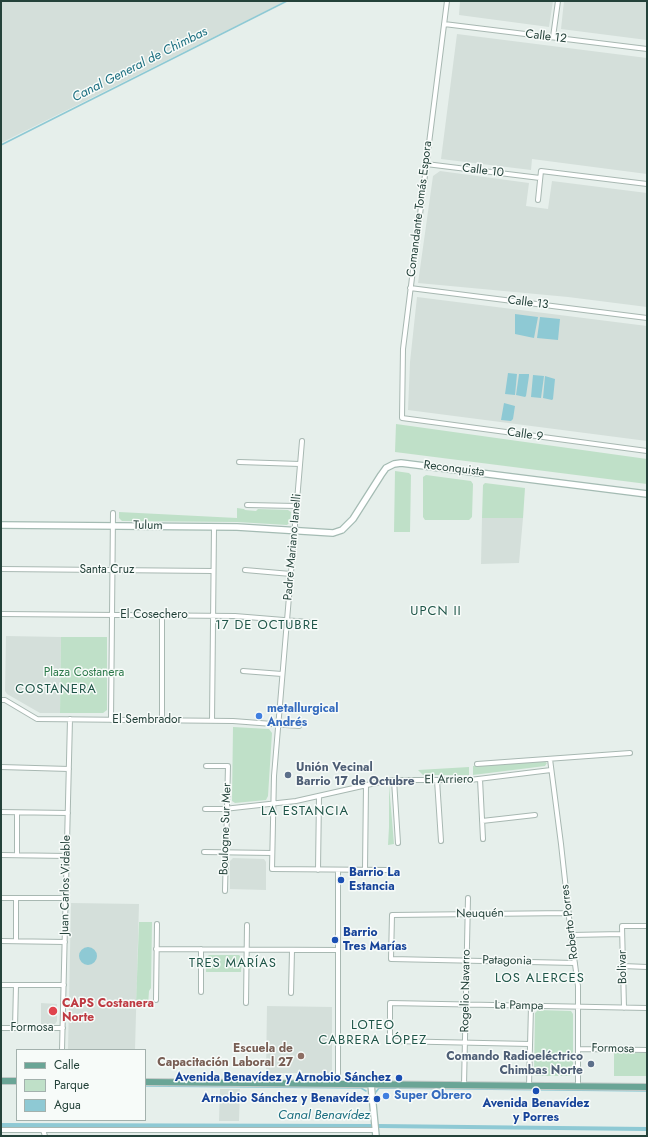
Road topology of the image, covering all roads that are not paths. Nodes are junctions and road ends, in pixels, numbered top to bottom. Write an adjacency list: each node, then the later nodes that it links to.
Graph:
1 (447, 1): 3 (street, Comandante Tomás Espora)
2 (558, 1): 4 (street)
3 (444, 24): 4 (street, Calle 12); 6 (street, Comandante Tomás Espora)
4 (553, 38): 5 (street, Calle 12)
5 (647, 49)
6 (426, 164): 7 (street, Calle 10); 10 (street, Comandante Tomás Espora)
7 (540, 178): 8 (street, Calle 10); 9 (street)
8 (647, 184)
9 (538, 200)
10 (410, 288): 11 (street, Calle 13); 12 (street, Comandante Tomás Espora)
11 (647, 318)
12 (402, 418): 14 (street, Calle 9)
13 (302, 441): 16 (street, Padre Mariano Ianelli)
14 (647, 451)
15 (238, 462): 16 (street)
16 (300, 464): 19 (street, Padre Mariano Ianelli)
17 (647, 494): 24 (street, Reconquista)
18 (247, 505): 19 (street)
19 (296, 506): 24 (street, Padre Mariano Ianelli)
20 (113, 513): 22 (street)
21 (1, 525): 22 (street, Tulum)
22 (113, 526): 23 (street, Tulum); 26 (street)
23 (214, 527): 24 (street, Tulum); 28 (street)
24 (294, 531): 29 (street, Padre Mariano Ianelli)
25 (1, 569): 26 (street, Santa Cruz)
26 (112, 570): 28 (street, Santa Cruz); 31 (street)
27 (244, 570): 29 (street)
28 (213, 571): 33 (street)
29 (290, 574): 34 (street, Padre Mariano Ianelli)
30 (1, 614): 31 (street, El Cosechero)
31 (112, 615): 32 (street, El Cosechero); 40 (street)
32 (162, 616): 33 (street, El Cosechero); 41 (street)
33 (213, 616): 34 (street, El Cosechero); 42 (street)
34 (287, 620): 35 (street, El Cosechero); 37 (street, Padre Mariano Ianelli)
35 (308, 622)
36 (243, 670): 37 (street)
37 (282, 674): 43 (street, Padre Mariano Ianelli)
38 (1, 700): 39 (street, El Sembrador)
39 (70, 719): 40 (street, El Sembrador); 50 (street, Juan Carlos Vidable)
40 (111, 720): 41 (street, El Sembrador)
41 (162, 720): 42 (street, El Sembrador)
42 (212, 721): 43 (street, El Sembrador)
43 (278, 724): 44 (street, El Sembrador); 57 (street, Padre Mariano Ianelli)
44 (299, 726)
45 (630, 753): 46 (street)
46 (550, 759): 47 (street); 51 (street, Roberto Porres)
47 (477, 764)
48 (206, 766): 59 (street, Boulogne Sur Mer)
49 (1, 767): 50 (street)
50 (69, 769): 62 (street, Juan Carlos Vidable)
51 (551, 770): 52 (street, El Arriero); 83 (street, Roberto Porres)
52 (480, 779): 54 (street, El Arriero); 64 (street)
53 (394, 780): 54 (street, El Arriero); 55 (street, El Arriero); 67 (street)
54 (437, 780): 66 (street)
55 (366, 786): 56 (street, El Arriero); 76 (street)
56 (319, 796): 57 (street, El Arriero); 74 (street)
57 (273, 804): 59 (street, El Arriero); 70 (street, Padre Mariano Ianelli)
58 (205, 809): 59 (street, El Arriero)
59 (227, 809): 69 (street, Boulogne Sur Mer)
60 (1, 812): 61 (street)
61 (17, 812): 62 (street); 72 (street)
62 (68, 813): 73 (street, Juan Carlos Vidable)
63 (535, 814): 64 (street)
64 (482, 821): 65 (street)
65 (483, 839)
66 (441, 841)
67 (398, 843)
68 (204, 852): 69 (street)
69 (226, 853): 70 (street); 78 (street, Boulogne Sur Mer)
70 (272, 854): 74 (street, Padre Mariano Ianelli)
71 (1, 855): 72 (street)
72 (17, 855): 73 (street)
73 (67, 856): 81 (street, Juan Carlos Vidable)
74 (318, 870): 75 (street)
75 (338, 870): 76 (street); 97 (street)
76 (365, 870): 77 (street)
77 (386, 870)
78 (225, 891)
79 (1, 898): 80 (street)
80 (16, 898): 81 (street); 91 (street)
81 (66, 898): 92 (street, Juan Carlos Vidable)
82 (468, 898): 84 (street, Rogelio Navarro)
83 (568, 912): 84 (street, Neuquén); 89 (street, Roberto Porres)
84 (468, 914): 98 (street, Neuquén); 99 (street, Rogelio Navarro)
85 (156, 924): 93 (street)
86 (247, 924): 95 (street)
87 (647, 926): 88 (street, Bolivar)
88 (622, 934): 89 (street); 101 (street, Bolivar)
89 (571, 935): 100 (street, Roberto Porres)
90 (1, 941): 91 (street)
91 (16, 941): 92 (street)
92 (65, 942): 105 (street, Juan Carlos Vidable)
93 (156, 949): 94 (street); 108 (street)
94 (201, 949): 95 (street); 106 (street)
95 (247, 950): 96 (street); 109 (street)
96 (292, 950): 97 (street); 107 (street)
97 (338, 950): 126 (street)
98 (391, 959): 99 (street, Patagonia)
99 (467, 960): 100 (street, Patagonia); 110 (street, Rogelio Navarro)
100 (575, 963): 112 (street, Roberto Porres)
101 (623, 966): 102 (street); 113 (street, Bolivar)
102 (647, 967)
103 (1, 985): 104 (street)
104 (16, 985): 105 (street); 116 (street)
105 (64, 985): 117 (street, Juan Carlos Vidable)
106 (201, 992)
107 (291, 993)
108 (156, 1000)
109 (246, 1003)
110 (466, 1005): 111 (street, La Pampa); 118 (street, Rogelio Navarro); 118 (street, La Pampa)
111 (531, 1006): 112 (street, La Pampa); 119 (street)
112 (578, 1007): 113 (street, La Pampa); 121 (street, Roberto Porres)
113 (624, 1008): 114 (street, La Pampa)
114 (647, 1008)
115 (1, 1028): 116 (street, Formosa)
116 (15, 1028): 117 (street, Formosa)
117 (63, 1028): 120 (street, Juan Carlos Vidable)
118 (465, 1042): 119 (street); 128 (street, Rogelio Navarro)
119 (530, 1044): 129 (street)
120 (62, 1049)
121 (578, 1049): 122 (street, Formosa); 130 (street, Roberto Porres)
122 (647, 1050)
123 (1, 1081): 124 (main road)
124 (16, 1081)
125 (146, 1082): 126 (main road)
126 (338, 1084): 127 (main road)
127 (371, 1084): 128 (main road); 132 (street)
128 (464, 1085): 129 (main road)
129 (529, 1086): 130 (main road)
130 (578, 1086): 131 (main road)
131 (647, 1087)
132 (375, 1129): 135 (street)
133 (1, 1130): 134 (street)
134 (44, 1130): 136 (street); 137 (street)
135 (137, 1130): 136 (street); 139 (street)
136 (90, 1131): 138 (street)
137 (45, 1136)
138 (91, 1136)
139 (139, 1136)

